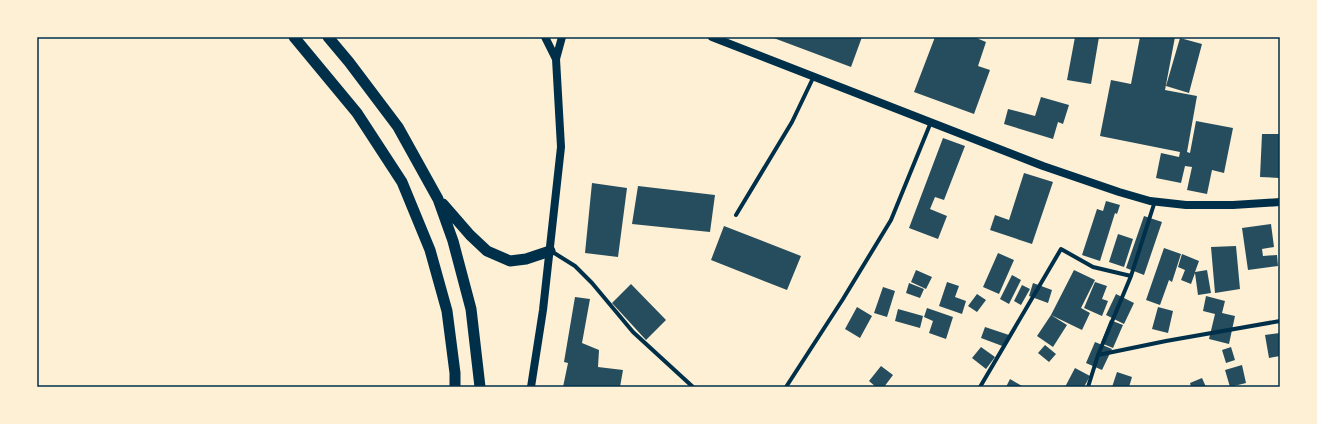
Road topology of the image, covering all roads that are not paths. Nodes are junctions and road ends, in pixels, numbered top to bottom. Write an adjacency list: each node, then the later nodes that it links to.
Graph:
1 (294, 37): 17 (highway)
2 (328, 37): 9 (highway)
3 (545, 37): 6 (main road)
4 (562, 37): 6 (main road)
5 (712, 37): 7 (main road)
6 (556, 60): 13 (main road)
7 (814, 76): 8 (main road); 12 (street)
8 (931, 122): 10 (main road); 21 (street)
9 (438, 199): 13 (highway); 18 (highway)
10 (1156, 201): 11 (main road); 14 (street)
11 (1280, 202)
12 (736, 215)
13 (550, 250): 19 (main road); 20 (street)
14 (1131, 276): 16 (street); 22 (street)
15 (1280, 320): 16 (street)
16 (1098, 355): 23 (street)
17 (455, 387)
18 (480, 387)
19 (531, 387)
20 (693, 387)
21 (786, 387)
22 (980, 387)
23 (1088, 387)

